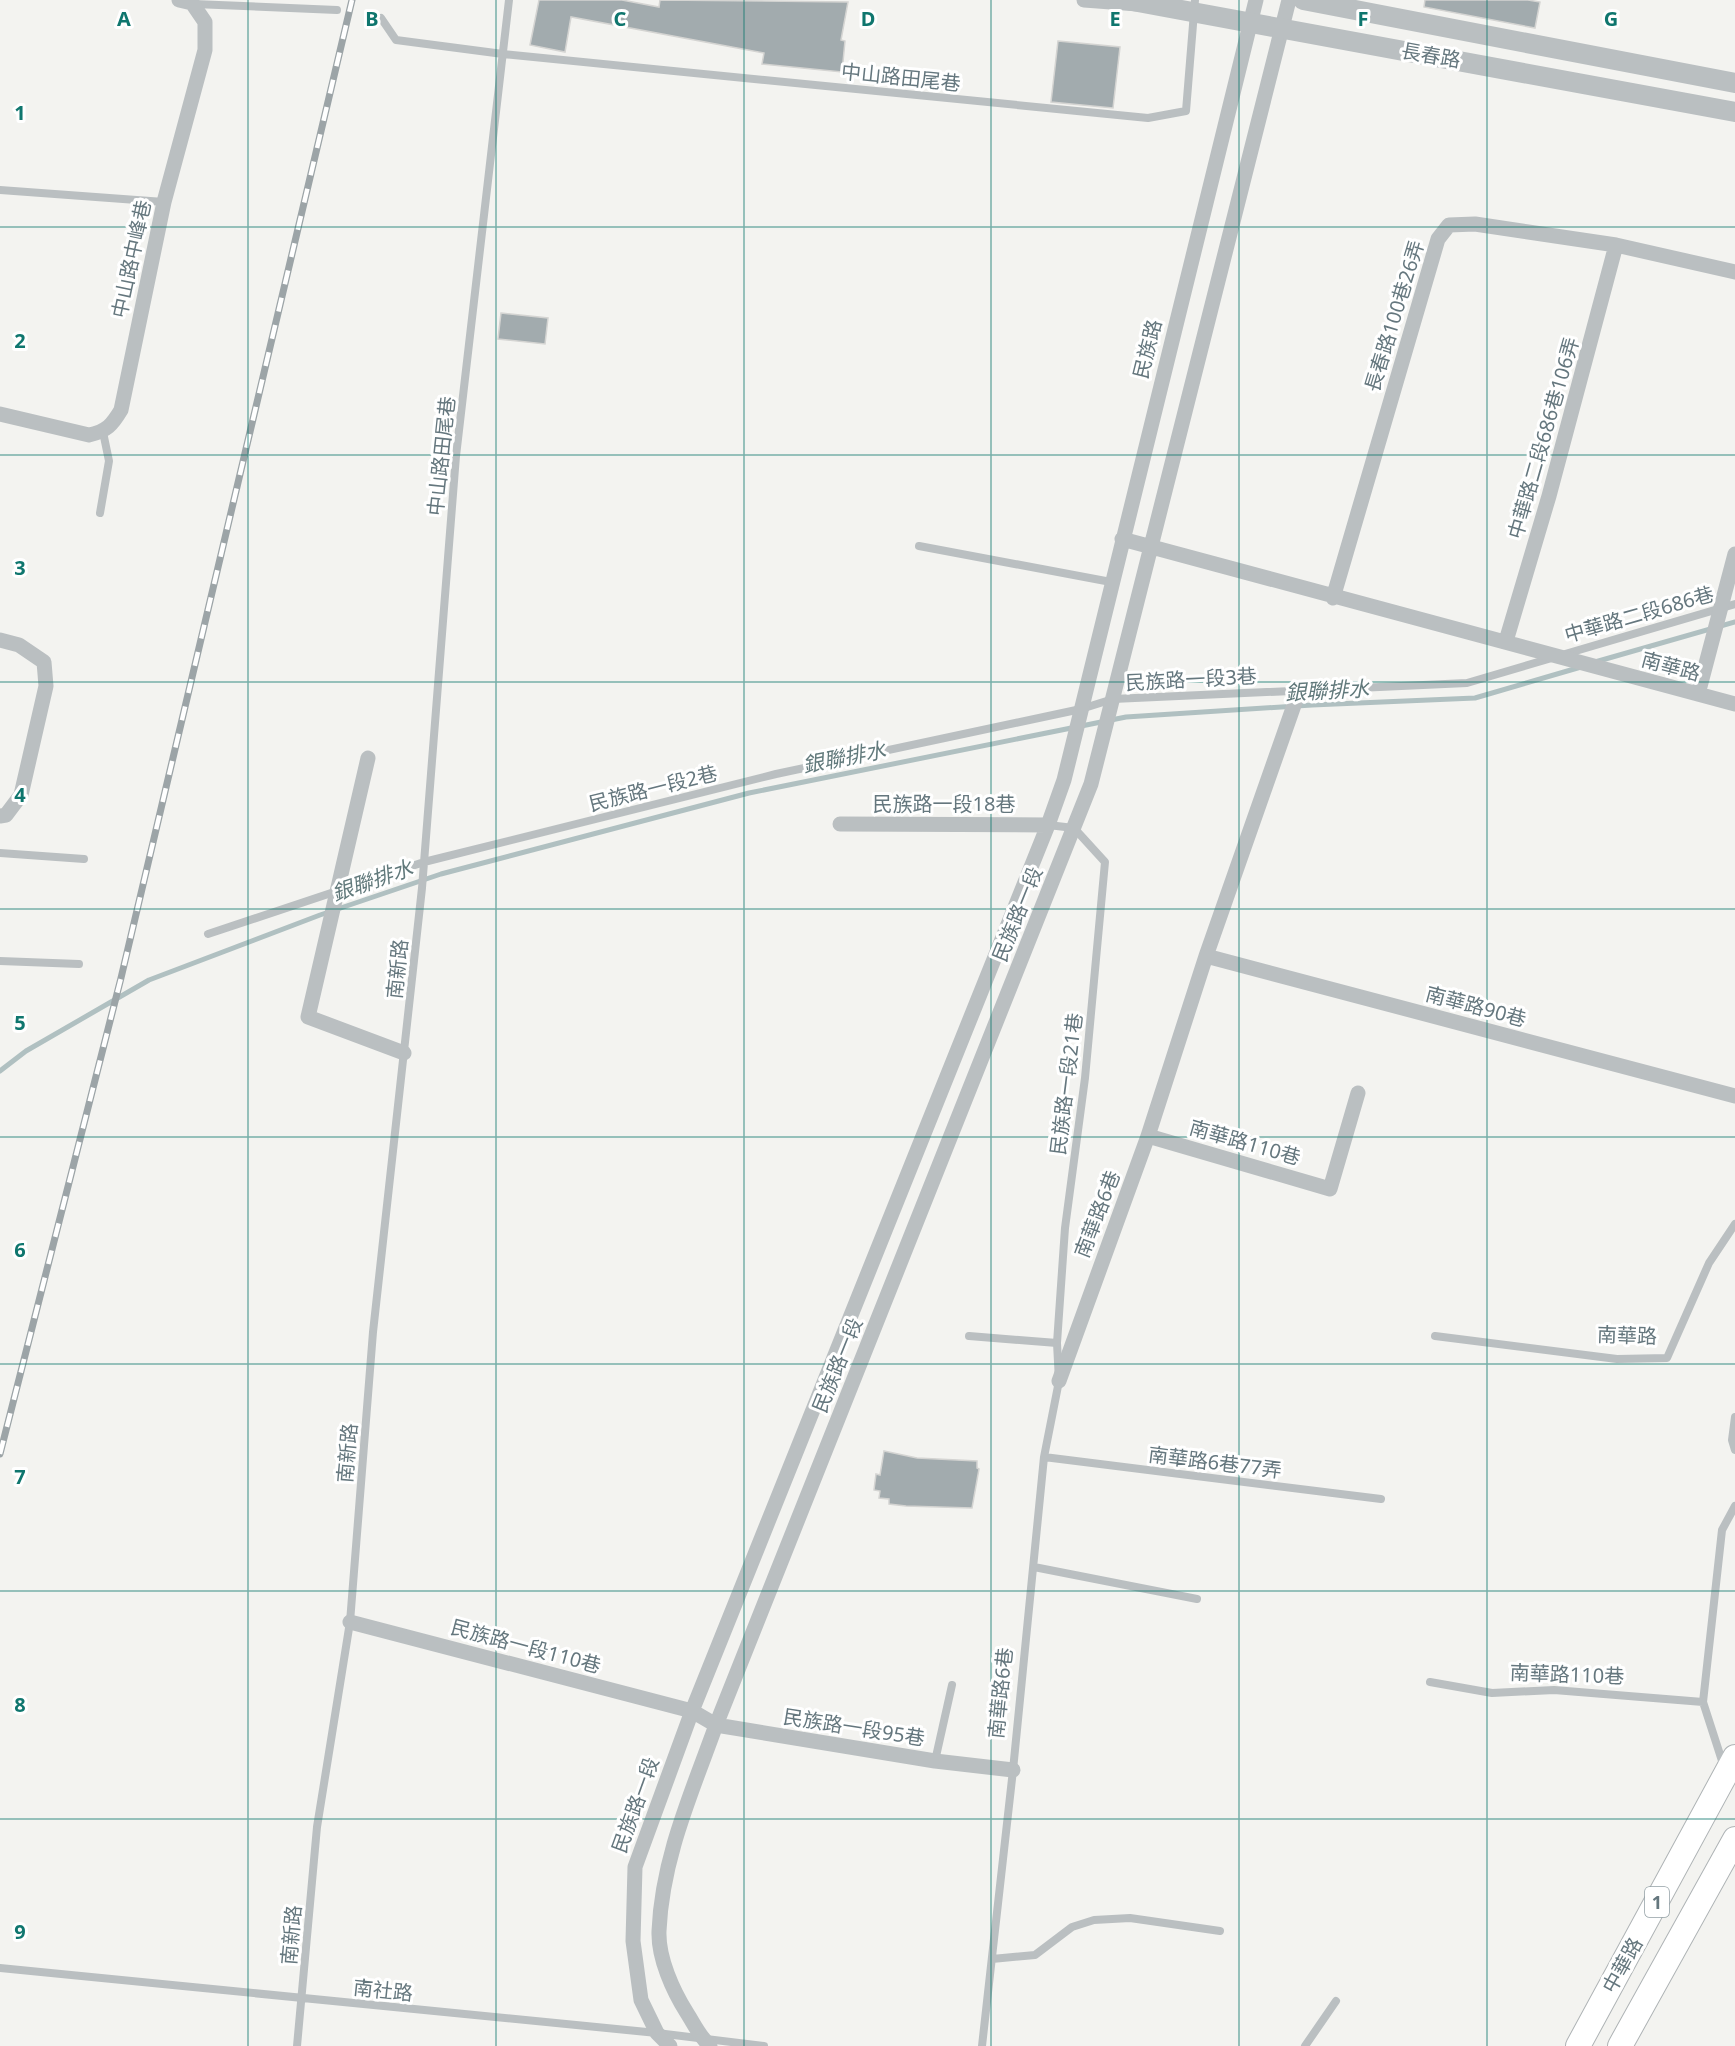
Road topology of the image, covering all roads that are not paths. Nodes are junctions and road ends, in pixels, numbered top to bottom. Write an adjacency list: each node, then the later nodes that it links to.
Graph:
1 (509, 0): 14 (lane, 中山路田尾巷)
2 (1084, 0): 8 (street)
3 (1127, 0): 8 (street, 長春路)
4 (1256, 0): 12 (street, 民族路)
5 (1289, 0): 13 (street)
6 (1303, 0): 15 (street, 長春路)
7 (185, 2): 10 (lane); 18 (street, 中山路中峰巷)
8 (1153, 5): 9 (street, 長春路)
9 (1194, 6): 12 (street, 長春路); 14 (lane, 中山路田尾巷)
10 (337, 10)
11 (381, 18): 14 (lane, 中山路田尾巷)
12 (1250, 21): 13 (street, 長春路); 24 (street, 民族路)
13 (1282, 29): 16 (street, 長春路); 26 (street)
14 (503, 54): 46 (lane, 中山路田尾巷)
15 (1735, 83)
16 (1735, 112)
17 (0, 190): 18 (lane)
18 (164, 202): 22 (street, 中山路中峰巷)
19 (1616, 245): 20 (street, 長春路100巷26弄); 29 (street, 長春路100巷26弄); 32 (street, 中華路二段686巷106弄)
20 (1735, 272)
21 (0, 414): 22 (street)
22 (103, 432): 23 (lane)
23 (100, 513)
24 (1122, 539): 26 (street, 南華路); 28 (street, 民族路)
25 (920, 546): 28 (lane)
26 (1151, 547): 29 (street, 南華路); 37 (street)
27 (1735, 554): 30 (street)
28 (1111, 582): 38 (street, 民族路)
29 (1333, 598): 32 (street, 南華路)
30 (1725, 610): 33 (lane, 中華路二段686巷); 34 (street)
31 (0, 640): 40 (street)
32 (1506, 641): 33 (street, 南華路)
33 (1553, 657): 34 (street, 南華路); 35 (lane, 民族路一段3巷)
34 (1698, 694): 36 (street, 南華路)
35 (1295, 701): 37 (lane, 民族路一段3巷); 49 (street, 南華路6巷)
36 (1735, 704)
37 (1110, 713): 38 (lane, 民族路一段2巷); 43 (street, 民族路一段)
38 (1078, 721): 42 (street, 民族路一段); 46 (lane, 民族路一段2巷)
39 (368, 758): 47 (street)
40 (3, 816)
41 (840, 824): 42 (street, 民族路一段18巷)
42 (1048, 825): 43 (lane); 52 (street, 民族路一段)
43 (1074, 828): 53 (street, 民族路一段); 61 (lane, 民族路一段21巷)
44 (0, 853): 45 (lane)
45 (84, 859)
46 (424, 862): 47 (lane, 民族路一段2巷); 54 (lane, 南新路)
47 (335, 892): 48 (lane, 民族路一段2巷); 54 (street)
48 (208, 934)
49 (1206, 956): 56 (street, 南華路90巷); 57 (street, 南華路6巷)
50 (0, 961): 51 (lane)
51 (79, 964)
52 (984, 985): 53 (street); 74 (street, 民族路一段)
53 (1007, 996): 75 (street, 民族路一段)
54 (404, 1053): 70 (lane, 南新路)
55 (1358, 1093): 57 (street, 南華路110巷)
56 (1735, 1096)
57 (1148, 1136): 62 (street, 南華路6巷)
58 (1735, 1224): 60 (lane, 南華路)
59 (969, 1336): 61 (lane)
60 (1435, 1336)
61 (1057, 1343): 62 (lane, 民族路一段21巷)
62 (1059, 1381): 65 (lane, 南華路6巷)
63 (1735, 1417): 64 (lane)
64 (1735, 1450)
65 (1044, 1457): 66 (lane, 南華路6巷77弄); 68 (lane, 南華路6巷)
66 (1382, 1499)
67 (1735, 1506): 73 (lane)
68 (1034, 1566): 69 (lane); 78 (lane, 南華路6巷)
69 (1197, 1599)
70 (350, 1622): 74 (street, 民族路一段110巷); 83 (lane, 南新路)
71 (1430, 1682): 73 (lane, 南華路110巷)
72 (952, 1685): 76 (lane)
73 (1703, 1702): 77 (lane)
74 (692, 1711): 75 (street, 民族路一段95巷); 85 (street, 民族路一段)
75 (716, 1725): 76 (street, 民族路一段95巷); 86 (street, 民族路一段)
76 (935, 1761): 78 (street, 民族路一段95巷)
77 (1731, 1766): 92 (main road, 中華路 / 1)
78 (1013, 1770): 81 (lane, 南華路6巷)
79 (1735, 1839): 93 (main road, 中華路 / 1)
80 (1220, 1931): 81 (lane)
81 (992, 1959): 90 (lane, 南華路6巷)
82 (0, 1968): 83 (lane, 南社路)
83 (301, 1998): 85 (lane, 南社路); 87 (lane, 南新路)
84 (1336, 2001): 91 (lane)
85 (657, 2033): 86 (lane, 南社路); 88 (street, 民族路一段)
86 (707, 2043): 89 (lane, 南社路)
87 (297, 2046)
88 (670, 2046)
89 (764, 2046)
90 (982, 2046)
91 (1305, 2046)
92 (1578, 2046)
93 (1620, 2046)

